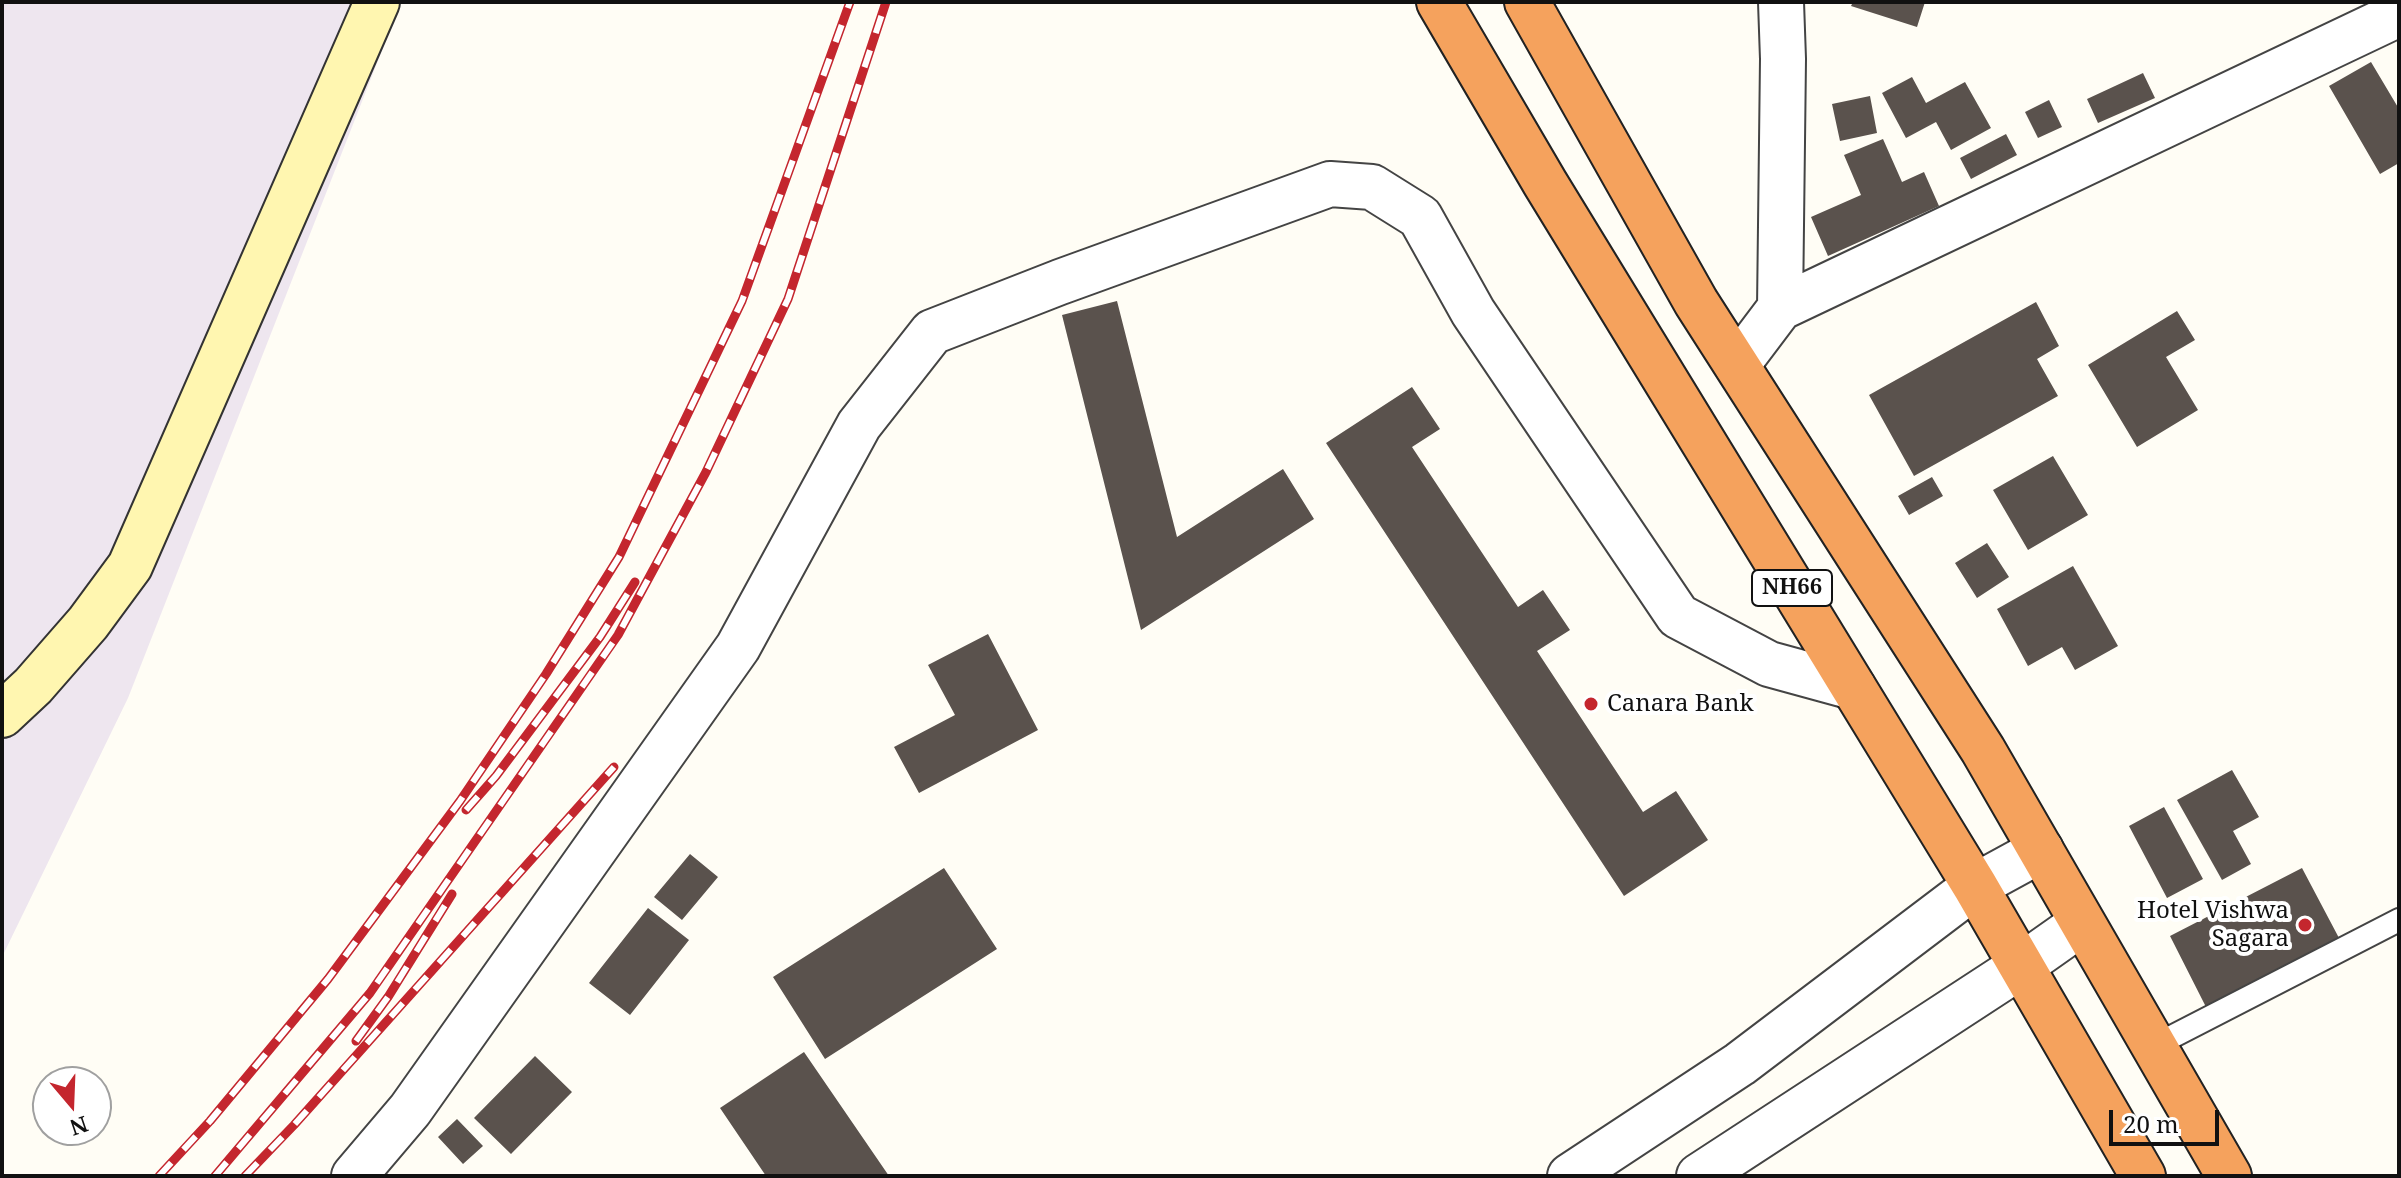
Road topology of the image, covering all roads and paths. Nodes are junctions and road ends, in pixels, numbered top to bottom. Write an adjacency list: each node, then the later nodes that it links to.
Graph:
1 (377, 2): 9 (main road)
2 (1439, 2): 8 (highway, NH66)
3 (1527, 2): 7 (highway, NH66)
4 (1781, 2): 6 (street)
5 (2399, 14): 6 (street)
6 (1780, 308): 7 (street)
7 (1737, 365): 10 (highway, NH66)
8 (1853, 687): 11 (highway, NH66); 16 (street)
9 (2, 715)
10 (2041, 850): 11 (street); 13 (highway, NH66)
11 (1975, 886): 14 (highway, NH66); 17 (street)
12 (2399, 920): 15 (lane)
13 (2082, 923): 14 (street); 15 (highway, NH66)
14 (2021, 966): 18 (street); 19 (highway, NH66)
15 (2154, 1046): 20 (highway, NH66)
16 (354, 1176)
17 (1570, 1176)
18 (1699, 1176)
19 (2143, 1176)
20 (2229, 1176)

